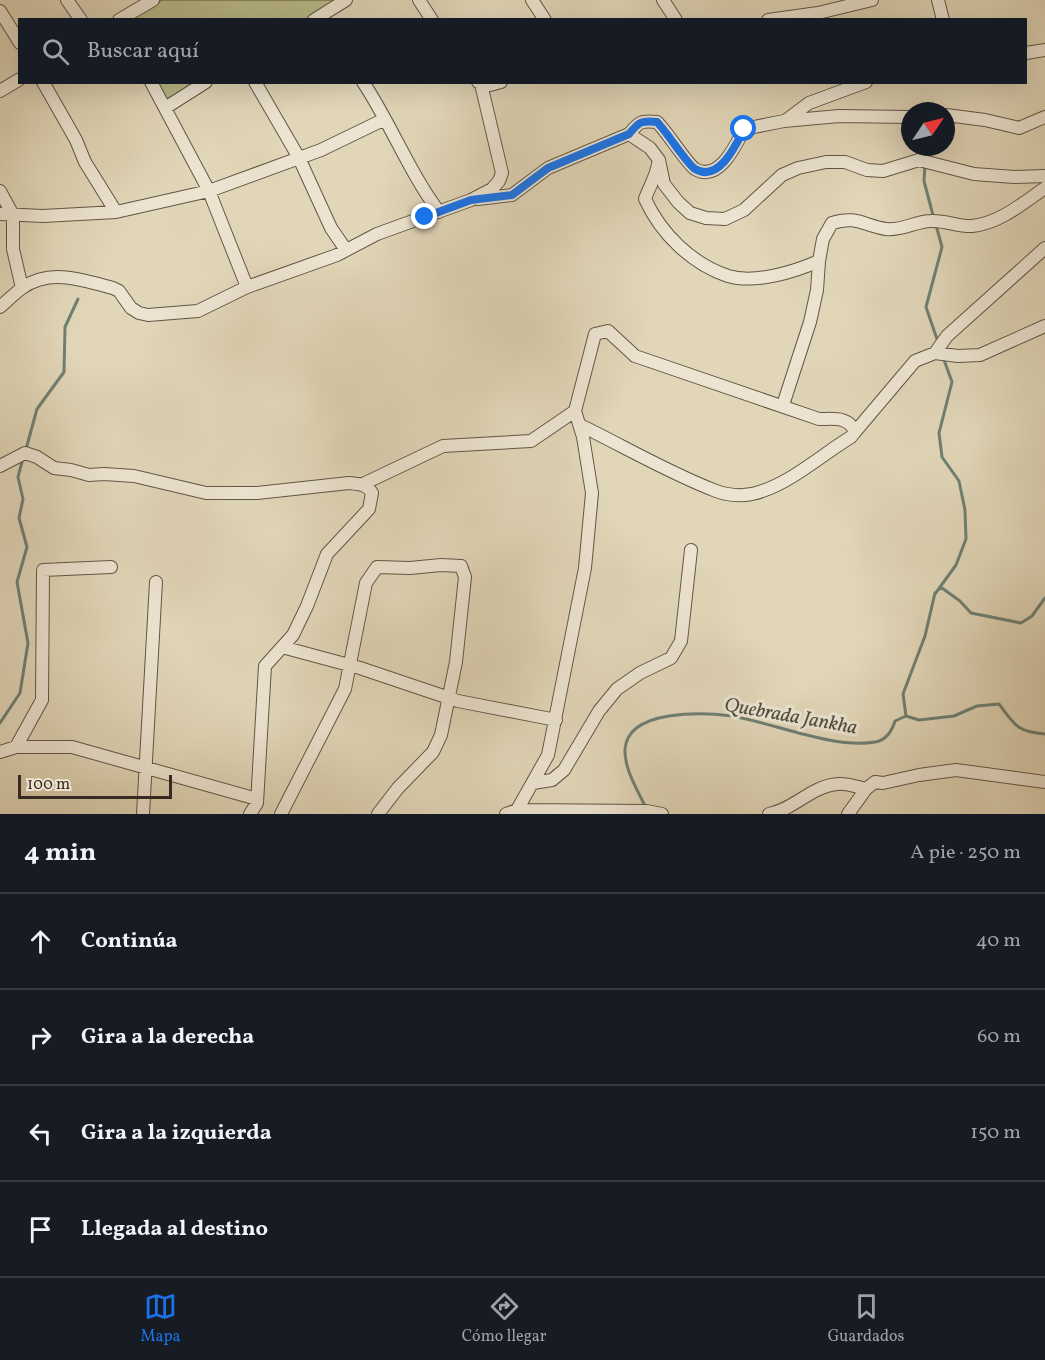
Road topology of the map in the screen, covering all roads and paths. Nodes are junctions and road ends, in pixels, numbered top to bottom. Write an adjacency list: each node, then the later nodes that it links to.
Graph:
1 (67, 0): 11 (street)
2 (153, 0): 12 (street)
3 (346, 0): 13 (street)
4 (419, 0): 14 (street)
5 (532, 0): 15 (street)
6 (663, 0): 16 (street)
7 (872, 0): 9 (street)
8 (938, 0): 18 (street)
9 (830, 10): 17 (street)
10 (0, 11): 19 (street)
11 (80, 18)
12 (122, 18)
13 (321, 18)
14 (431, 18)
15 (544, 18)
16 (675, 18)
17 (780, 18)
18 (942, 18)
19 (18, 40)
20 (1045, 50): 21 (street)
21 (1027, 53)
22 (18, 80): 30 (street)
23 (44, 84): 45 (street)
24 (152, 84): 31 (street)
25 (203, 84): 31 (street)
26 (256, 84): 38 (street)
27 (364, 84): 35 (street)
28 (480, 84): 44 (street)
29 (848, 85): 36 (street)
30 (0, 91)
31 (165, 108): 43 (street)
32 (955, 116): 34 (street)
33 (901, 117): 36 (street)
34 (1045, 117)
35 (385, 119): 38 (street); 46 (street)
36 (784, 122): 37 (street)
37 (629, 134): 39 (street); 44 (street)
38 (299, 158): 43 (street); 50 (street)
39 (659, 160): 40 (street); 51 (street)
40 (1045, 176)
41 (1045, 188): 51 (street)
42 (0, 190): 48 (street)
43 (209, 190): 45 (street); 52 (street)
44 (471, 200): 46 (street)
45 (116, 212): 48 (street)
46 (439, 212): 50 (street)
47 (0, 214): 48 (street)
48 (13, 214): 53 (street)
49 (1045, 248): 56 (street)
50 (346, 250): 52 (street)
51 (819, 261): 57 (street)
52 (247, 287): 53 (street)
53 (22, 288): 54 (street)
54 (0, 307)
55 (1045, 326): 56 (street)
56 (935, 353): 60 (street)
57 (783, 405): 58 (street); 60 (street)
58 (574, 411): 59 (street); 62 (street)
59 (580, 425): 60 (street); 69 (street)
60 (855, 432)
61 (0, 466): 62 (street)
62 (363, 484): 66 (street)
63 (691, 550): 74 (street)
64 (111, 567): 70 (street)
65 (156, 582): 72 (street)
66 (282, 647): 67 (street); 76 (street)
67 (351, 665): 68 (street); 68 (street); 81 (street)
68 (448, 698): 69 (street); 82 (street)
69 (556, 720): 74 (street)
70 (16, 747): 71 (street); 72 (street)
71 (0, 752)
72 (146, 768): 76 (street); 79 (street)
73 (1045, 782): 75 (street)
74 (533, 783): 77 (street)
75 (866, 789): 84 (street); 85 (street)
76 (257, 799): 80 (street)
77 (512, 812): 78 (street)
78 (617, 813): 83 (street)
79 (143, 814)
80 (250, 814)
81 (281, 814)
82 (378, 814)
83 (662, 814)
84 (769, 814)
85 (848, 814)

